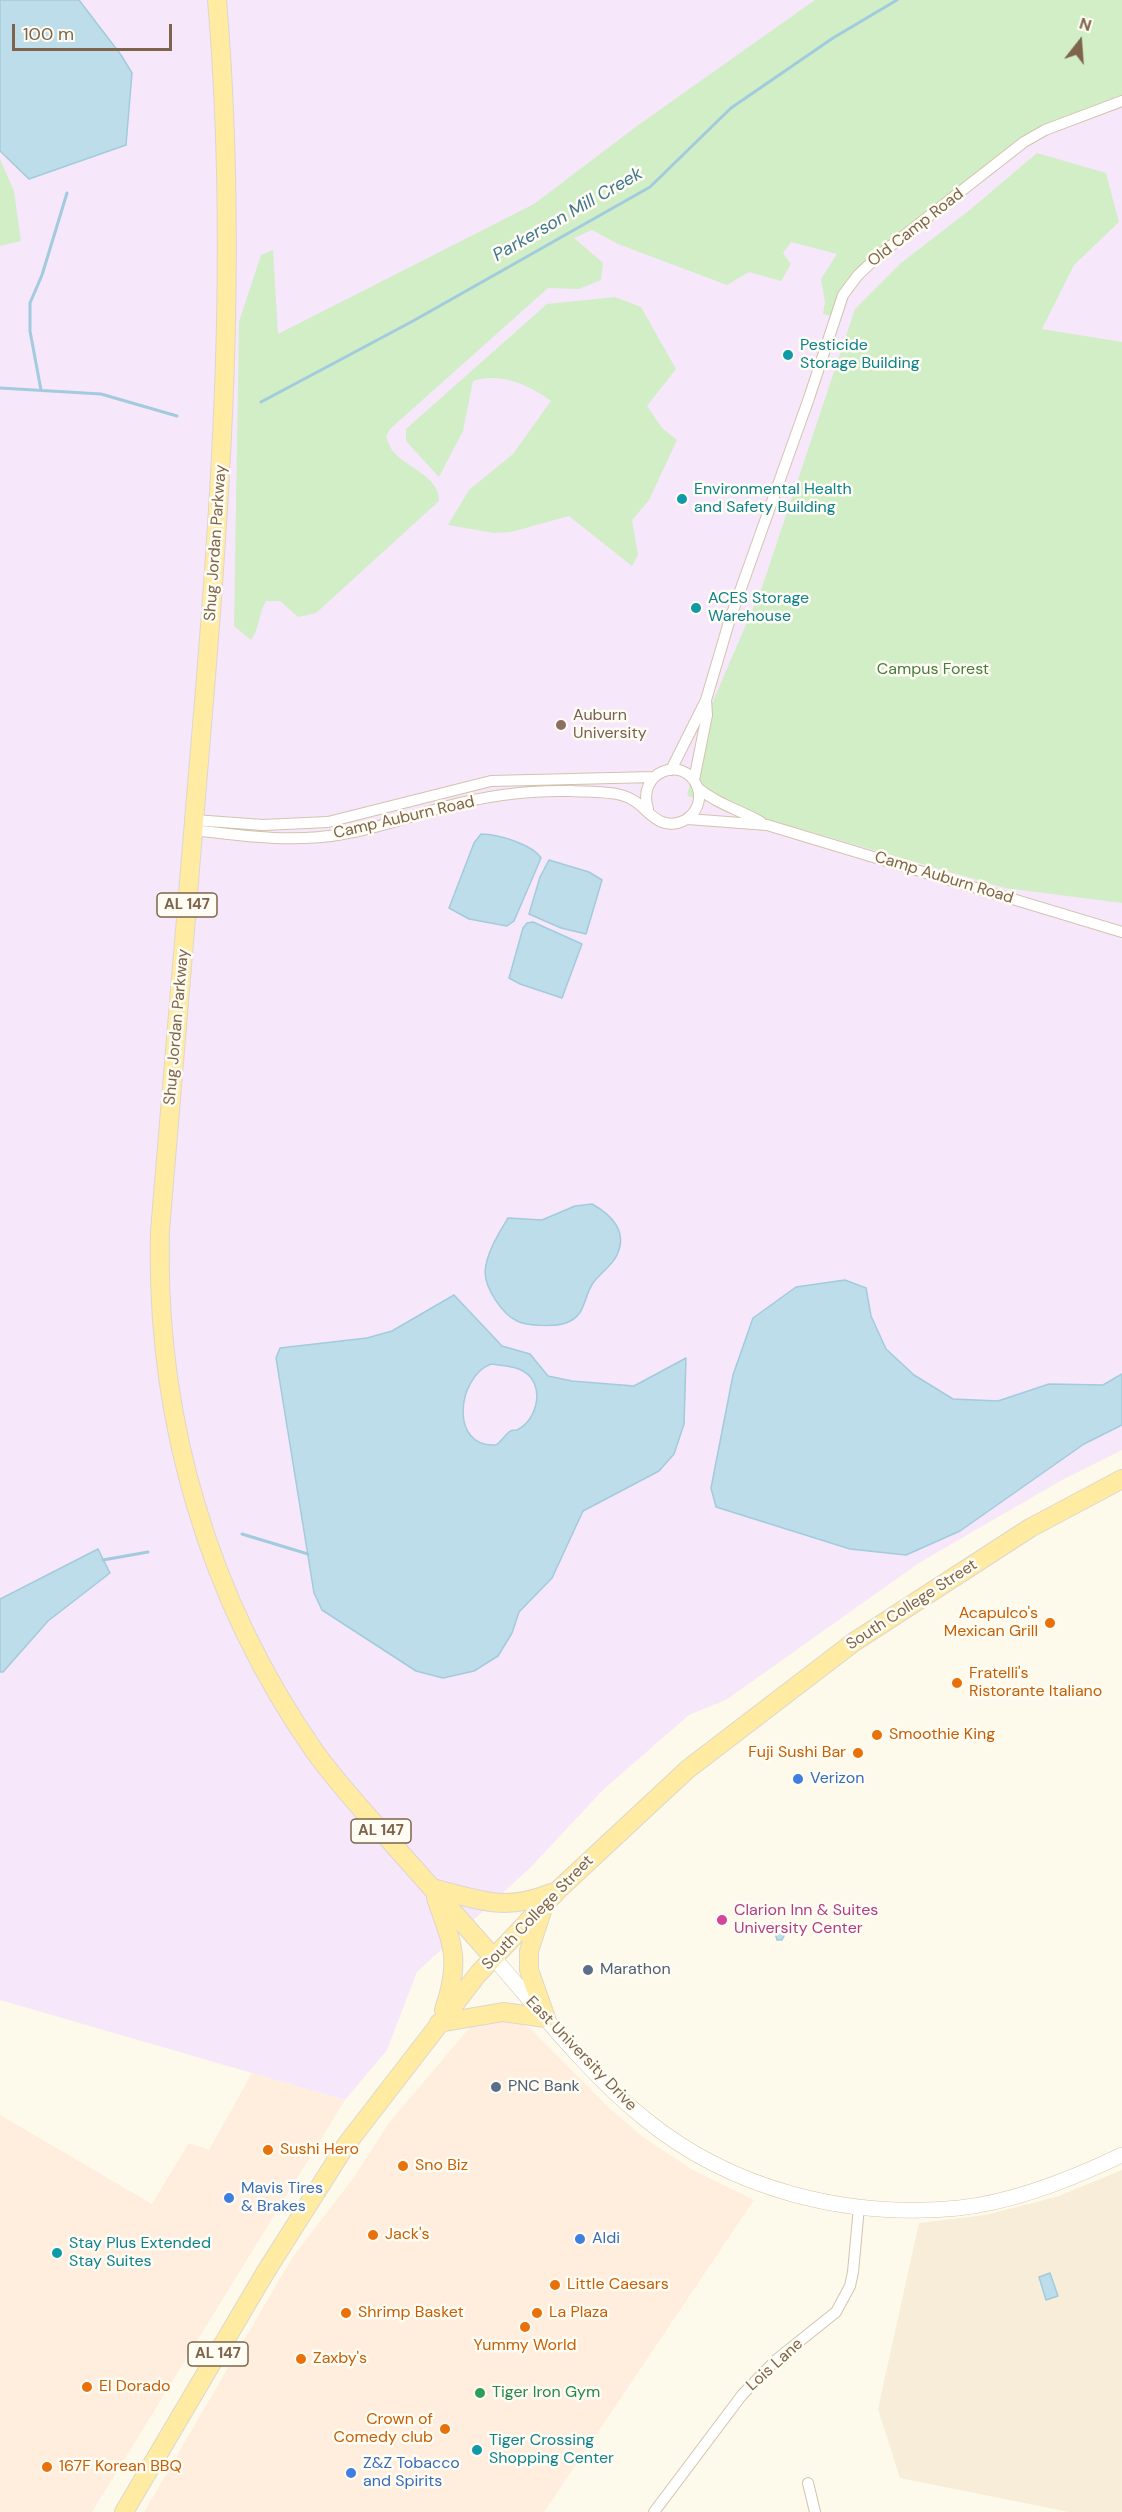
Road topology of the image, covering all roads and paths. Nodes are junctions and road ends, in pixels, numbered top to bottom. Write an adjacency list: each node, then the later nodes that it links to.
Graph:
1 (217, 0): 9 (main road, Shug Jordan Parkway / AL 147)
2 (1122, 101): 3 (street, Old Camp Road)
3 (706, 700): 4 (street, Old Camp Road); 6 (street)
4 (671, 770): 5 (street); 6 (street)
5 (653, 777): 7 (street); 9 (street, Camp Auburn Road)
6 (696, 784): 8 (street); 10 (street, Camp Auburn Road)
7 (648, 809): 8 (street); 9 (street, Camp Auburn Road)
8 (688, 819): 10 (street, Camp Auburn Road)
9 (194, 825): 13 (main road, Shug Jordan Parkway / AL 147)
10 (767, 825): 11 (street, Camp Auburn Road)
11 (1122, 932)
12 (1122, 1479): 14 (main road, South College Street)
13 (432, 1888): 14 (main road); 16 (main road, Shug Jordan Parkway / AL 147); 18 (main road)
14 (558, 1890): 15 (main road, South College Street)
15 (544, 1904): 16 (main road, South College Street); 17 (main road)
16 (493, 1957): 17 (main road, East University Drive); 18 (main road, South College Street / AL 147)
17 (546, 2018): 18 (main road); 20 (main road, East University Drive)
18 (439, 2023): 22 (main road, South College Street / AL 147)
19 (1122, 2155): 20 (main road, East University Drive)
20 (860, 2207): 23 (street, Lois Lane)
21 (808, 2483): 24 (street)
22 (124, 2512)
23 (654, 2512)
24 (815, 2512)

